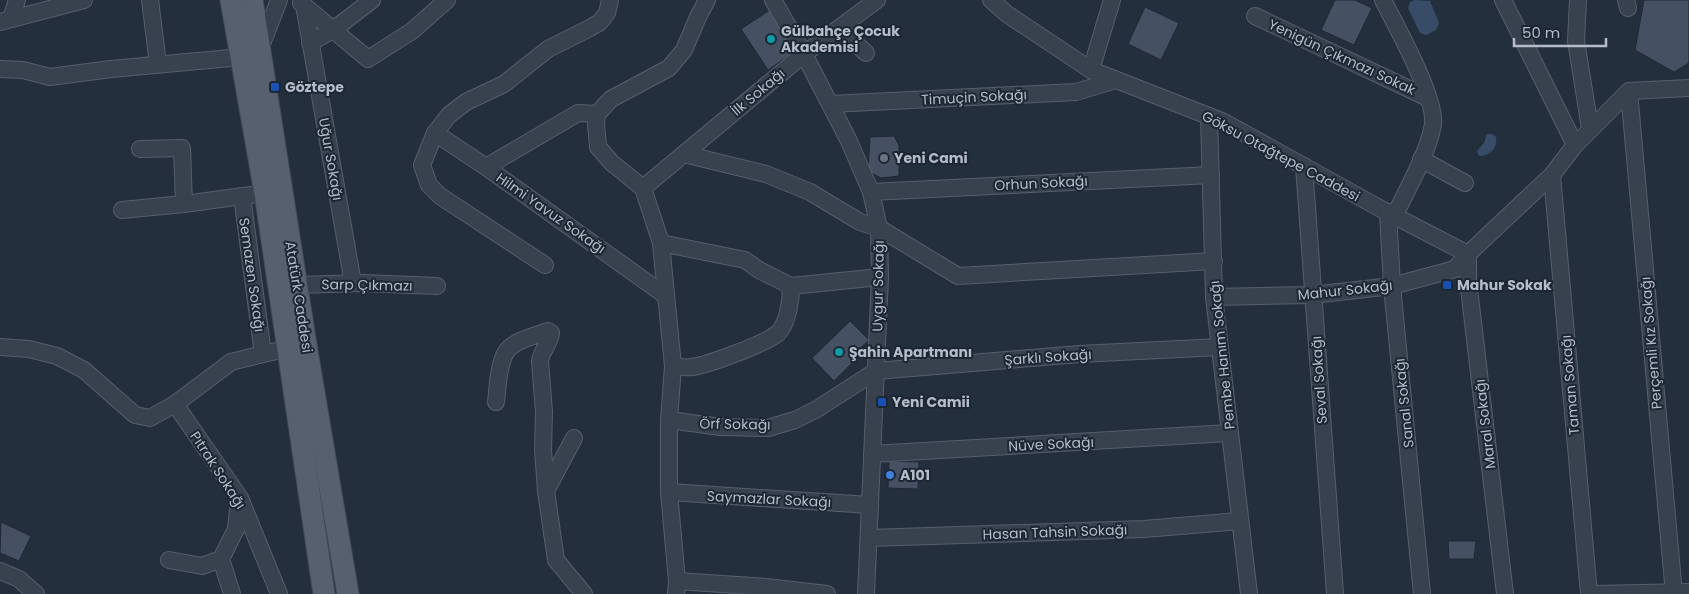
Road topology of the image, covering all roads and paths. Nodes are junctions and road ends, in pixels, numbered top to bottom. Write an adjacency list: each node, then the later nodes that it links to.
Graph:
1 (17, 0): 20 (street)
2 (84, 0): 20 (street)
3 (150, 0): 27 (street)
4 (231, 0): 24 (main road, Atatürk Caddesi)
5 (252, 0): 24 (main road, Atatürk Caddesi)
6 (279, 0): 24 (street)
7 (372, 0): 21 (street)
8 (447, 0): 21 (street)
9 (610, 0): 38 (street)
10 (708, 0): 35 (street)
11 (773, 0): 26 (street, Uygur Sokağı)
12 (876, 0): 22 (street, İlk Sokağı)
13 (991, 0): 29 (street, Göksu Otağtepe Caddesi)
14 (1112, 0): 29 (street)
15 (1383, 0): 33 (street)
16 (1503, 0): 39 (street)
17 (1578, 0): 37 (street)
18 (301, 3): 21 (street); 23 (street, Uğur Sokağı)
19 (1255, 16): 33 (street, Yenigün Çıkmazı Sokak)
20 (6, 20)
21 (333, 30): 23 (street)
22 (829, 35): 25 (street); 26 (street, İlk Sokağı)
23 (310, 43): 61 (street, Uğur Sokağı)
24 (251, 53): 27 (street); 50 (main road, Atatürk Caddesi); 62 (main road, Atatürk Caddesi)
25 (866, 53)
26 (804, 54): 34 (street, Uygur Sokağı); 41 (street, İlk Sokağı)
27 (158, 64): 28 (street)
28 (0, 69)
29 (1091, 70): 30 (street, Göksu Otağtepe Caddesi)
30 (1116, 80): 34 (street, Timuçin Sokağı); 36 (street, Göksu Otağtepe Caddesi)
31 (1689, 88): 32 (street)
32 (1628, 91): 37 (street, Mahur Sokağı); 91 (street, Perçemli Kız Sokağı)
33 (1428, 98): 42 (street)
34 (830, 104): 49 (street, Uygur Sokağı)
35 (597, 114): 44 (street); 48 (street)
36 (1209, 116): 43 (street, Göksu Otağtepe Caddesi); 45 (street, Pembe Hanım Sokağı)
37 (1590, 128): 39 (street, Mahur Sokağı)
38 (434, 133): 44 (street, Hilmi Yavuz Sokağı); 59 (street)
39 (1575, 145): 46 (street, Mahur Sokağı)
40 (140, 149): 52 (street)
41 (684, 154): 48 (street, İlk Sokağı); 55 (street)
42 (1421, 159): 47 (street); 54 (street)
43 (1304, 166): 54 (street, Göksu Otağtepe Caddesi); 66 (street, Seval Sokağı)
44 (486, 167): 67 (street, Hilmi Yavuz Sokağı)
45 (1211, 175): 49 (street, Orhun Sokağı); 58 (street, Pembe Hanım Sokağı)
46 (1552, 175): 57 (street, Mahur Sokağı); 104 (street, Taman Sokağı)
47 (1465, 183)
48 (643, 188): 56 (street)
49 (871, 192): 55 (street, Uygur Sokağı)
50 (265, 193): 51 (street); 70 (main road, Atatürk Caddesi)
51 (242, 196): 52 (street); 72 (street, Semazen Sokağı)
52 (184, 204): 53 (street)
53 (122, 210)
54 (1391, 214): 57 (street, Göksu Otağtepe Caddesi); 65 (street, Sanal Sokağı)
55 (879, 228): 58 (street); 60 (street, Uygur Sokağı)
56 (661, 243): 64 (street); 67 (street)
57 (1468, 254): 65 (street, Mahur Sokağı); 103 (street, Maral Sokağı)
58 (1214, 261): 68 (street, Pembe Hanım Sokağı)
59 (545, 266)
60 (880, 277): 64 (street); 74 (street, Uygur Sokağı)
61 (353, 283): 62 (street, Sarp Çıkmazı); 63 (street, Sarp Çıkmazı)
62 (298, 285): 70 (main road, Atatürk Caddesi)
63 (437, 286)
64 (791, 286): 73 (street)
65 (1392, 286): 66 (street, Mahur Sokağı); 102 (street, Sanal Sokağı)
66 (1312, 295): 68 (street, Mahur Sokağı); 101 (street, Seval Sokağı)
67 (666, 296): 73 (street)
68 (1214, 297): 71 (street, Pembe Hanım Sokağı)
69 (0, 347): 76 (street)
70 (297, 347): 72 (street); 95 (main road, Atatürk Caddesi); 96 (main road, Atatürk Caddesi)
71 (1220, 347): 74 (street, Şarklı Sokağı); 78 (street, Pembe Hanım Sokağı)
72 (262, 354): 76 (street)
73 (673, 366): 77 (street)
74 (876, 371): 77 (street, Örf Sokağı); 80 (street, Uygur Sokağı)
75 (496, 402): 81 (street)
76 (175, 404): 83 (street, Pıtrak Sokağı)
77 (669, 420): 82 (street)
78 (1230, 433): 80 (street, Nüve Sokağı); 85 (street, Pembe Hanım Sokağı)
79 (574, 438): 81 (street)
80 (872, 454): 84 (street, Uygur Sokağı)
81 (546, 491): 97 (street)
82 (668, 492): 84 (street, Saymazlar Sokağı); 90 (street)
83 (240, 498): 87 (street); 94 (street, Pıtrak Sokağı)
84 (870, 505): 86 (street, Uygur Sokağı)
85 (1240, 520): 86 (street, Hasan Tahsin Sokağı); 100 (street, Pembe Hanım Sokağı)
86 (869, 538): 99 (street, Uygur Sokağı)
87 (221, 559): 88 (street); 93 (street)
88 (169, 560)
89 (0, 571): 92 (street)
90 (676, 588): 98 (street)
91 (1679, 593): 105 (street)
92 (36, 594)
93 (232, 594)
94 (280, 594)
95 (324, 594)
96 (348, 594)
97 (584, 594)
98 (827, 594)
99 (866, 594)
100 (1249, 594)
101 (1335, 594)
102 (1422, 594)
103 (1505, 594)
104 (1588, 594)
105 (1594, 594)

